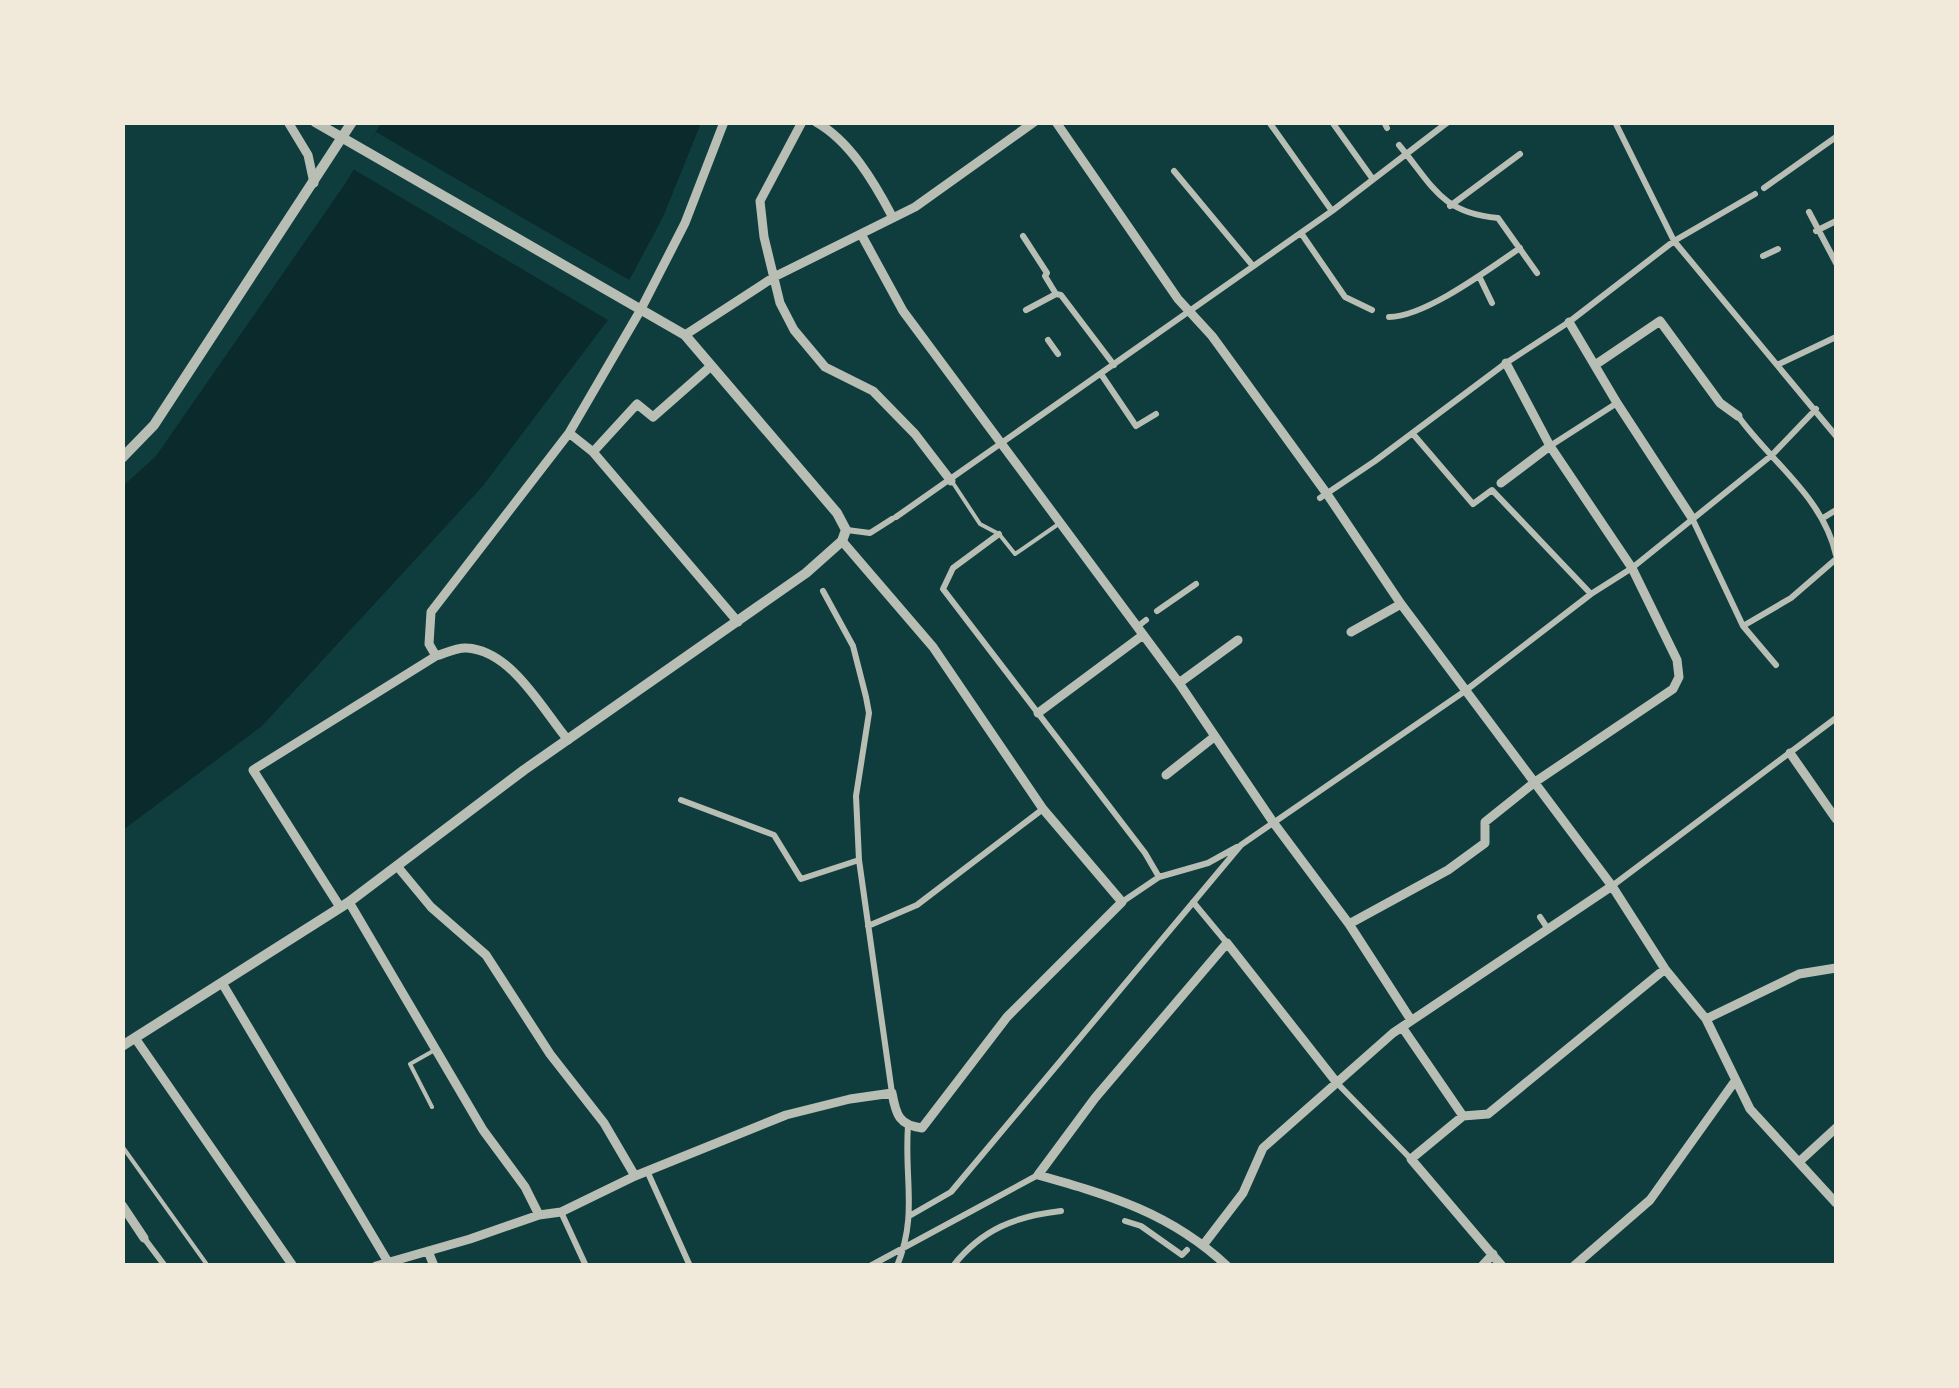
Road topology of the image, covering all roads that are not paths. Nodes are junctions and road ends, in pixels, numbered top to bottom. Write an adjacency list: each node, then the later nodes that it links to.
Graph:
1 (288, 122): 19 (street)
2 (315, 122): 14 (street)
3 (352, 122): 14 (street)
4 (724, 122): 43 (street)
5 (816, 122): 25 (street)
6 (1034, 122): 25 (street)
7 (1056, 122): 45 (street)
8 (1269, 122): 23 (street)
9 (1332, 122): 18 (street)
10 (1448, 122): 15 (street)
11 (1615, 122): 31 (street)
12 (800, 123): 38 (street)
13 (1836, 137): 20 (street)
14 (342, 138): 19 (street); 43 (street)
15 (1401, 149): 18 (street); 22 (street)
16 (1520, 154): 22 (street)
17 (1174, 171): 36 (street)
18 (1372, 178): 23 (street)
19 (314, 183): 69 (street)
20 (1764, 188)
21 (1755, 194): 31 (street)
22 (1450, 206): 32 (street)
23 (1332, 211): 28 (street)
24 (1809, 212): 27 (street)
25 (892, 216): 29 (street)
26 (1836, 221): 27 (street)
27 (1817, 230): 35 (street)
28 (1301, 233): 36 (street); 42 (street)
29 (861, 234): 38 (street); 65 (street)
30 (1023, 236): 40 (street)
31 (1674, 241): 47 (street); 53 (street)
32 (1519, 246): 37 (street); 39 (street)
33 (1778, 249): 34 (street)
34 (1762, 256)
35 (1836, 263)
36 (1253, 266): 45 (street)
37 (1538, 273)
38 (774, 277): 48 (street); 70 (street)
39 (1477, 277): 41 (street); 46 (street)
40 (1056, 294): 44 (street); 54 (street)
41 (1492, 303)
42 (1372, 310)
43 (640, 311): 48 (street); 62 (street)
44 (1029, 311)
45 (1191, 311): 54 (street); 72 (street)
46 (1388, 316)
47 (1570, 322): 52 (street); 55 (street)
48 (685, 335): 56 (street)
49 (1836, 336): 53 (street)
50 (1048, 340): 51 (street)
51 (1058, 354)
52 (1506, 363): 63 (street); 66 (street)
53 (1779, 364): 59 (street)
54 (1114, 365): 57 (street)
55 (1595, 365): 58 (street); 61 (street)
56 (711, 366): 67 (street); 78 (street)
57 (1100, 374): 60 (street); 65 (street)
58 (1616, 403): 66 (street); 74 (street)
59 (1816, 410): 64 (street); 68 (street)
60 (1156, 414)
61 (1738, 416): 68 (street)
62 (569, 433): 67 (street); 91 (street)
63 (1413, 434): 71 (street); 72 (street)
64 (1836, 436)
65 (1002, 444): 70 (street); 76 (street)
66 (1550, 446): 71 (street); 80 (street)
67 (592, 452): 86 (street)
68 (1772, 455): 74 (street); 75 (street)
69 (122, 458)
70 (951, 480): 77 (lane); 78 (street)
71 (1497, 487): 83 (street)
72 (1324, 496): 84 (street)
73 (1836, 510): 75 (street)
74 (1692, 518): 80 (street); 87 (street)
75 (1823, 518): 79 (street)
76 (1060, 523): 77 (lane); 88 (street)
77 (999, 534): 95 (street)
78 (844, 535): 86 (street); 103 (street)
79 (1836, 557): 87 (street)
80 (1632, 568): 83 (street); 101 (street)
81 (1196, 584): 85 (street)
82 (823, 590): 107 (street)
83 (1591, 594): 94 (street)
84 (1401, 604): 89 (street); 94 (street)
85 (1157, 611)
86 (738, 622): 98 (street)
87 (1743, 626): 92 (street)
88 (1142, 627): 93 (street); 95 (street)
89 (1350, 632)
90 (1238, 640): 93 (street)
91 (436, 656): 98 (street); 113 (street)
92 (1776, 665)
93 (1179, 683): 97 (street)
94 (1465, 691): 101 (street); 105 (street)
95 (1038, 713): 109 (street)
96 (1836, 718): 99 (street)
97 (1214, 737): 100 (street); 105 (street)
98 (568, 740): 108 (street)
99 (1790, 753): 104 (street); 110 (street)
100 (1166, 775)
101 (1535, 782): 110 (street); 115 (street)
102 (680, 800): 107 (street)
103 (1043, 808): 111 (street); 116 (street)
104 (1836, 819)
105 (1273, 822): 106 (street); 115 (street)
106 (1241, 845): 109 (street); 112 (street)
107 (859, 860): 116 (street)
108 (397, 866): 113 (street); 139 (street)
109 (1159, 877): 111 (street)
110 (1612, 886): 117 (street); 120 (street)
111 (1122, 902): 132 (street)
112 (1193, 902): 118 (street); 145 (street)
113 (344, 904): 121 (street); 126 (street)
114 (1540, 916): 117 (street)
115 (1349, 924): 123 (street)
116 (868, 926): 129 (street)
117 (1548, 929): 123 (street)
118 (1227, 944): 128 (street); 138 (street)
119 (1836, 968): 122 (street)
120 (1665, 969): 122 (street); 131 (street)
121 (222, 983): 124 (street); 153 (street)
122 (1706, 1019): 127 (street)
123 (1406, 1023): 128 (street); 131 (street)
124 (135, 1038): 125 (street); 156 (street)
125 (122, 1046)
126 (437, 1048): 130 (lane); 144 (street)
127 (1735, 1081): 136 (street); 167 (street)
128 (1337, 1083): 135 (street); 148 (street)
129 (892, 1093): 132 (street); 137 (street)
130 (432, 1107)
131 (1463, 1116): 135 (street)
132 (908, 1126): 145 (street)
133 (1836, 1128): 136 (street)
134 (122, 1146): 155 (lane)
135 (1412, 1160): 152 (street)
136 (1800, 1160): 140 (street)
137 (648, 1173): 139 (street); 160 (street)
138 (1038, 1175): 148 (street); 149 (street)
139 (635, 1176): 143 (street)
140 (1836, 1203)
141 (122, 1204): 147 (street)
142 (1062, 1211): 163 (street)
143 (561, 1212): 144 (street); 159 (street)
144 (538, 1214): 151 (street)
145 (911, 1214): 149 (street)
146 (1125, 1221): 150 (street)
147 (144, 1238): 154 (street)
148 (1204, 1244): 164 (street)
149 (905, 1245): 161 (street); 162 (street)
150 (1186, 1250)
151 (428, 1251): 153 (street); 158 (street)
152 (1493, 1254): 165 (street); 166 (street)
153 (388, 1262): 157 (street)
154 (166, 1266)
155 (208, 1266)
156 (292, 1266)
157 (376, 1266)
158 (434, 1266)
159 (586, 1266)
160 (690, 1266)
161 (870, 1266)
162 (896, 1266)
163 (953, 1266)
164 (1227, 1266)
165 (1482, 1266)
166 (1502, 1266)
167 (1574, 1266)

